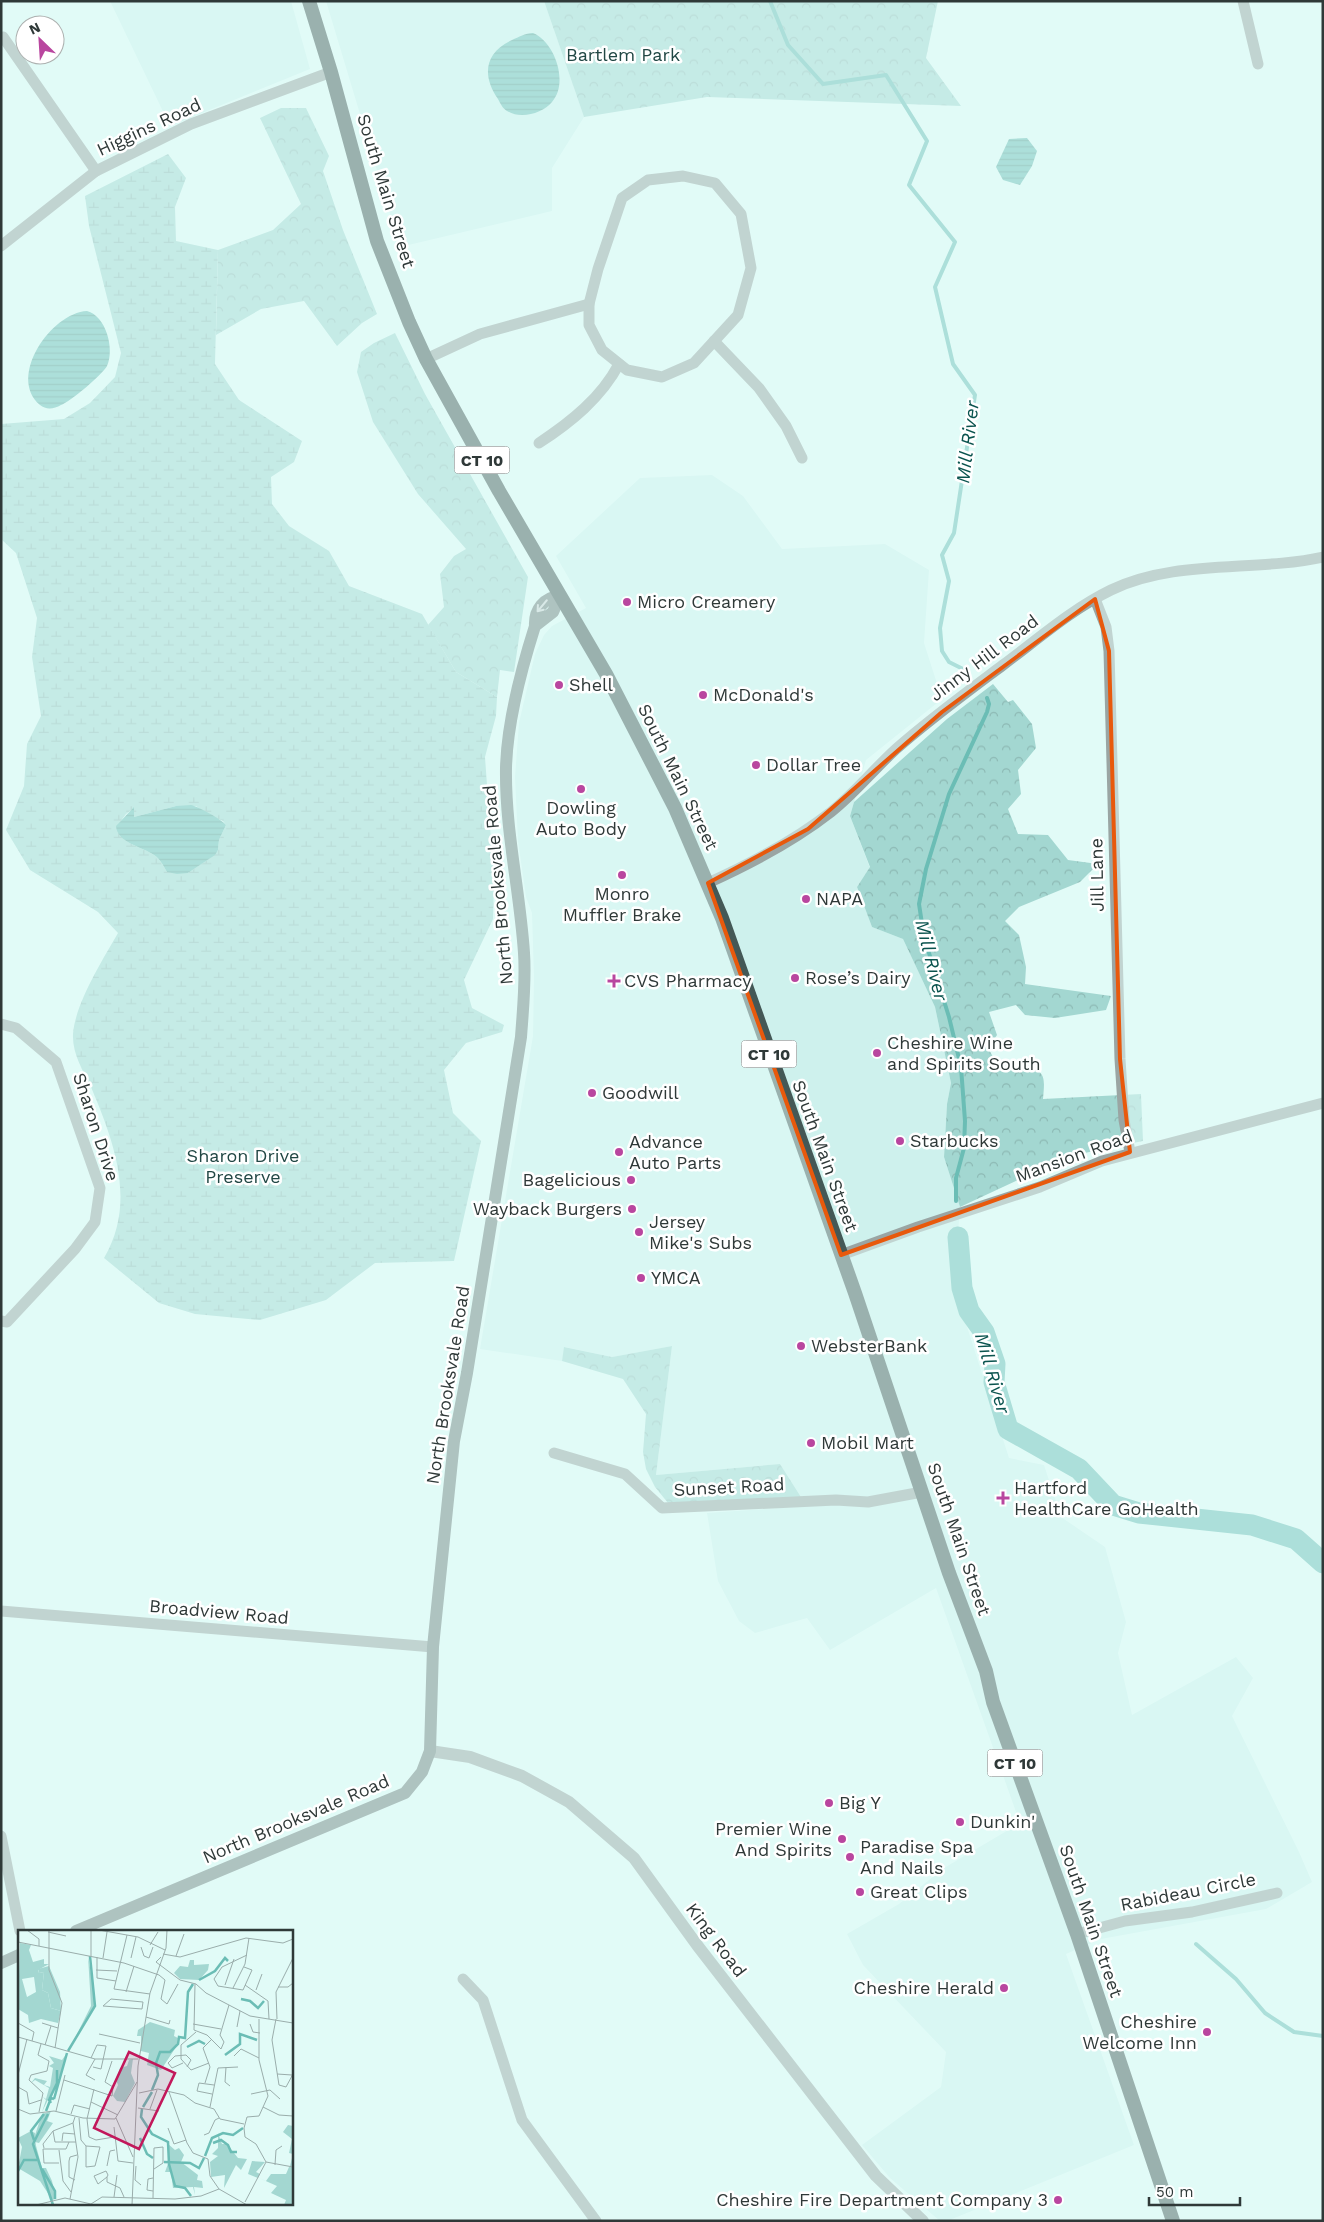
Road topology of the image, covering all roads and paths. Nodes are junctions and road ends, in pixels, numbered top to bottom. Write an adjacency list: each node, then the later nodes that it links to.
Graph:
1 (308, 1): 5 (highway, South Main Street / CT 10)
2 (1244, 1): 4 (street)
3 (3, 37): 6 (street)
4 (1258, 64)
5 (331, 72): 6 (street, Higgins Road); 10 (highway, South Main Street / CT 10)
6 (96, 171): 7 (street, Higgins Road)
7 (1, 246)
8 (589, 304): 9 (street); 10 (street); 11 (street)
9 (714, 341): 11 (street); 13 (street)
10 (426, 359): 15 (highway, South Main Street / CT 10)
11 (619, 364): 12 (street)
12 (539, 443)
13 (802, 458)
14 (1323, 557): 16 (street, Jinny Hill Road)
15 (560, 596): 17 (highway, South Main Street / CT 10); 26 (main road, North Brooksvale Road)
16 (1095, 599): 17 (street, Jinny Hill Road); 20 (street, Jill Lane)
17 (708, 883): 21 (highway, South Main Street / CT 10)
18 (1, 1024): 22 (street, Sharon Drive)
19 (1323, 1103): 20 (street, Mansion Road)
20 (1130, 1152): 21 (street, Mansion Road)
21 (841, 1256): 24 (highway, South Main Street / CT 10)
22 (1, 1321)
23 (554, 1453): 24 (street, Sunset Road)
24 (922, 1492): 32 (highway, South Main Street / CT 10)
25 (1, 1611): 26 (street, Broadview Road)
26 (433, 1647): 27 (main road, North Brooksvale Road)
27 (430, 1751): 31 (main road, North Brooksvale Road); 37 (street, King Road)
28 (1, 1836): 30 (street)
29 (1277, 1893): 32 (street, Rabideau Circle)
30 (20, 1930)
31 (78, 1930)
32 (1077, 1934): 38 (highway, South Main Street / CT 10)
33 (18, 1955): 34 (main road)
34 (1, 1963)
35 (464, 1979): 36 (street)
36 (593, 2220)
37 (923, 2221)
38 (1172, 2221)

